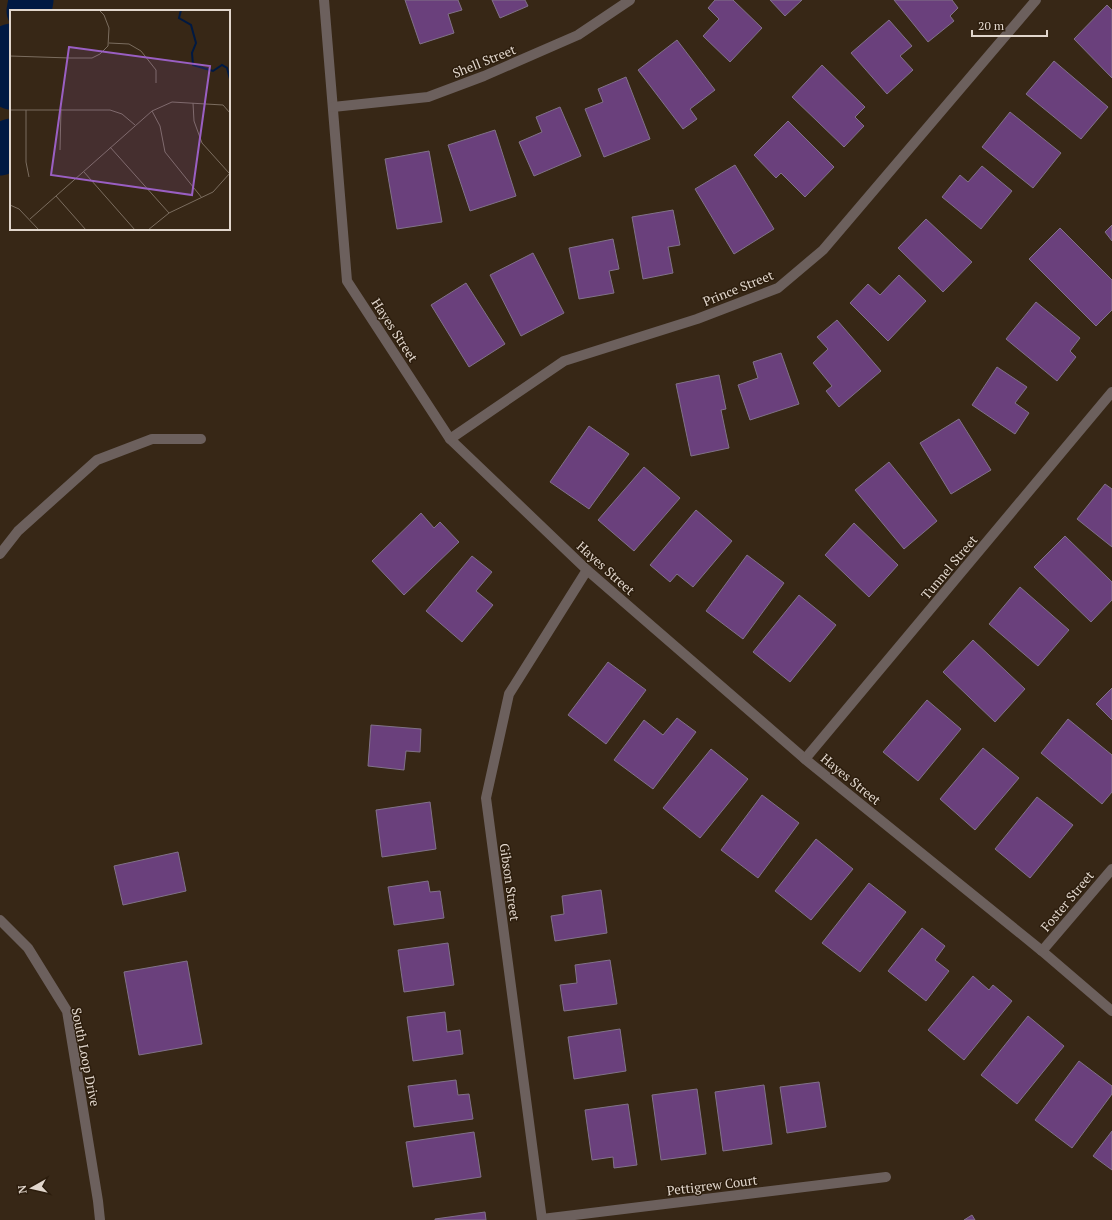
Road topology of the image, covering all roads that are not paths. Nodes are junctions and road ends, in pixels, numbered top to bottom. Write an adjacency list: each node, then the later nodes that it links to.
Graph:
1 (324, 0): 4 (street, Hayes Street)
2 (630, 0): 4 (street, Shell Street)
3 (1036, 0): 7 (street, Prince Street)
4 (333, 107): 7 (street, Hayes Street)
5 (1112, 392): 10 (street, Tunnel Street)
6 (201, 439): 8 (street)
7 (450, 439): 9 (street, Hayes Street)
8 (0, 554)
9 (587, 570): 10 (street, Hayes Street); 17 (street, Gibson Street)
10 (805, 759): 13 (street, Hayes Street)
11 (1112, 868): 13 (street, Foster Street)
12 (0, 920): 16 (street, South Loop Drive)
13 (1042, 951): 14 (street, Hayes Street)
14 (1112, 1011)
15 (886, 1177): 17 (street, Pettigrew Court)
16 (100, 1220)
17 (542, 1220)

